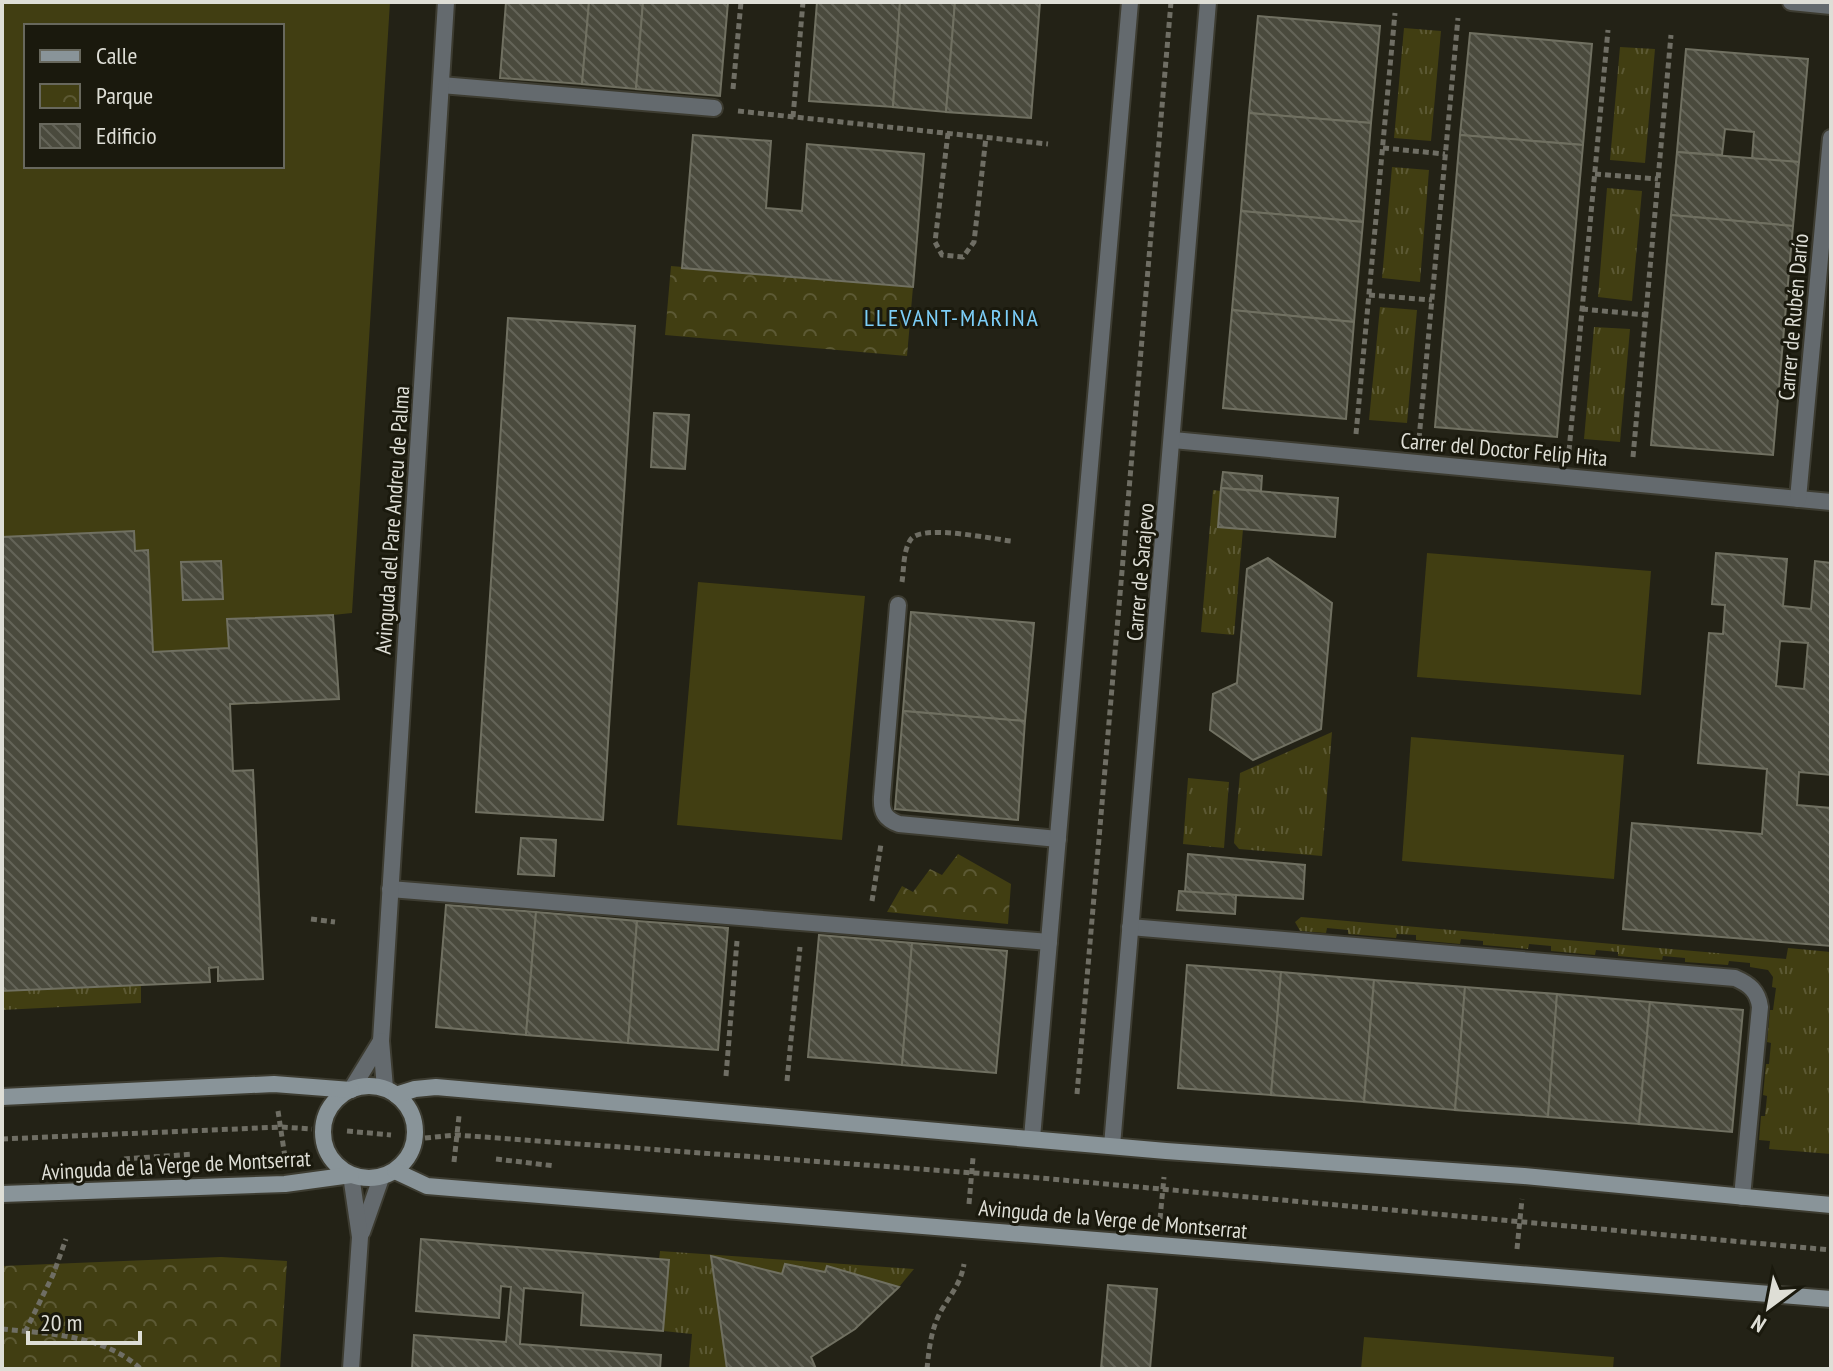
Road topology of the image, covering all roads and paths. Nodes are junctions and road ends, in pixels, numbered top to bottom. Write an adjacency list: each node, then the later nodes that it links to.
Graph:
1 (446, 2): 13 (street, Avinguda del Pare Andreu de Palma)
2 (741, 2): 14 (path)
3 (803, 2): 15 (path)
4 (1130, 2): 41 (street)
5 (1171, 2): 37 (path)
6 (1208, 2): 29 (street, Carrer de Sarajevo)
7 (1791, 2): 8 (street)
8 (1831, 6)
9 (1395, 13): 20 (path)
10 (1458, 18): 21 (path)
11 (1608, 30): 22 (path)
12 (1671, 35): 23 (path)
13 (441, 85): 14 (street); 42 (street, Avinguda del Pare Andreu de Palma)
14 (723, 109): 15 (path)
15 (793, 117): 16 (path)
16 (948, 133): 17 (path); 17 (path)
17 (986, 137): 19 (path)
18 (1831, 138): 33 (street, Carrer de Rubén Darío)
19 (1048, 144)
20 (1383, 148): 21 (path); 24 (path)
21 (1445, 154): 25 (path)
22 (1595, 174): 23 (path); 26 (path)
23 (1658, 179): 27 (path)
24 (1369, 295): 25 (path); 28 (path)
25 (1432, 300): 30 (path)
26 (1582, 309): 27 (path); 31 (path)
27 (1646, 315): 32 (path)
28 (1356, 436)
29 (1173, 440): 33 (street, Carrer del Doctor Felip Hita); 48 (street, Carrer de Sarajevo)
30 (1418, 442)
31 (1568, 458)
32 (1632, 465)
33 (1798, 499): 34 (street, Carrer del Doctor Felip Hita)
34 (1831, 502)
35 (1011, 541): 39 (path)
36 (1112, 551): 37 (path)
37 (1124, 553): 38 (path); 55 (path)
38 (1134, 554)
39 (898, 605): 40 (street)
40 (889, 820): 41 (street); 47 (path)
41 (1058, 839): 49 (street)
42 (390, 889): 43 (street); 50 (street, Avinguda del Pare Andreu de Palma)
43 (739, 916): 46 (street); 51 (path)
44 (311, 919): 45 (path)
45 (335, 922)
46 (802, 922): 47 (street); 52 (path)
47 (869, 927): 49 (street)
48 (1130, 927): 68 (street, Carrer de Sarajevo); 82 (street)
49 (1049, 942): 65 (street)
50 (381, 1041): 53 (street, Avinguda del Pare Andreu de Palma); 54 (street, Avinguda del Pare Andreu de Palma)
51 (726, 1076)
52 (787, 1081)
53 (351, 1090): 54 (street); 56 (street); 75 (street)
54 (390, 1092): 65 (street); 76 (street)
55 (1077, 1094)
56 (2, 1097)
57 (275, 1097): 59 (path)
58 (460, 1103): 63 (path)
59 (282, 1127): 60 (path); 66 (path); 73 (path)
60 (312, 1129)
61 (347, 1131): 62 (path)
62 (391, 1135)
63 (456, 1135): 64 (path); 74 (path); 77 (path)
64 (425, 1138)
65 (1032, 1138): 68 (street)
66 (2, 1139)
67 (974, 1144): 74 (path)
68 (1112, 1146): 82 (street)
69 (193, 1154): 70 (path)
70 (124, 1159)
71 (496, 1159): 72 (path)
72 (563, 1167)
73 (286, 1170)
74 (972, 1173): 80 (path); 84 (path)
75 (351, 1175): 76 (street); 81 (street, Avinguda de la Verge de Montserrat); 87 (street)
76 (388, 1175): 87 (street); 92 (street, Avinguda de la Verge de Montserrat)
77 (452, 1175)
78 (1164, 1175): 80 (path)
79 (1523, 1189): 85 (path)
80 (1162, 1190): 85 (path); 86 (path)
81 (2, 1194)
82 (1742, 1197): 83 (street)
83 (1831, 1205)
84 (968, 1217)
85 (1519, 1222): 89 (path); 90 (path)
86 (1159, 1233)
87 (360, 1237): 96 (street)
88 (66, 1239): 94 (path)
89 (1831, 1250)
90 (1515, 1262)
91 (964, 1264): 97 (path)
92 (1831, 1299)
93 (2, 1329): 94 (path)
94 (25, 1332): 95 (path)
95 (141, 1369)
96 (351, 1369)
97 (927, 1369)

